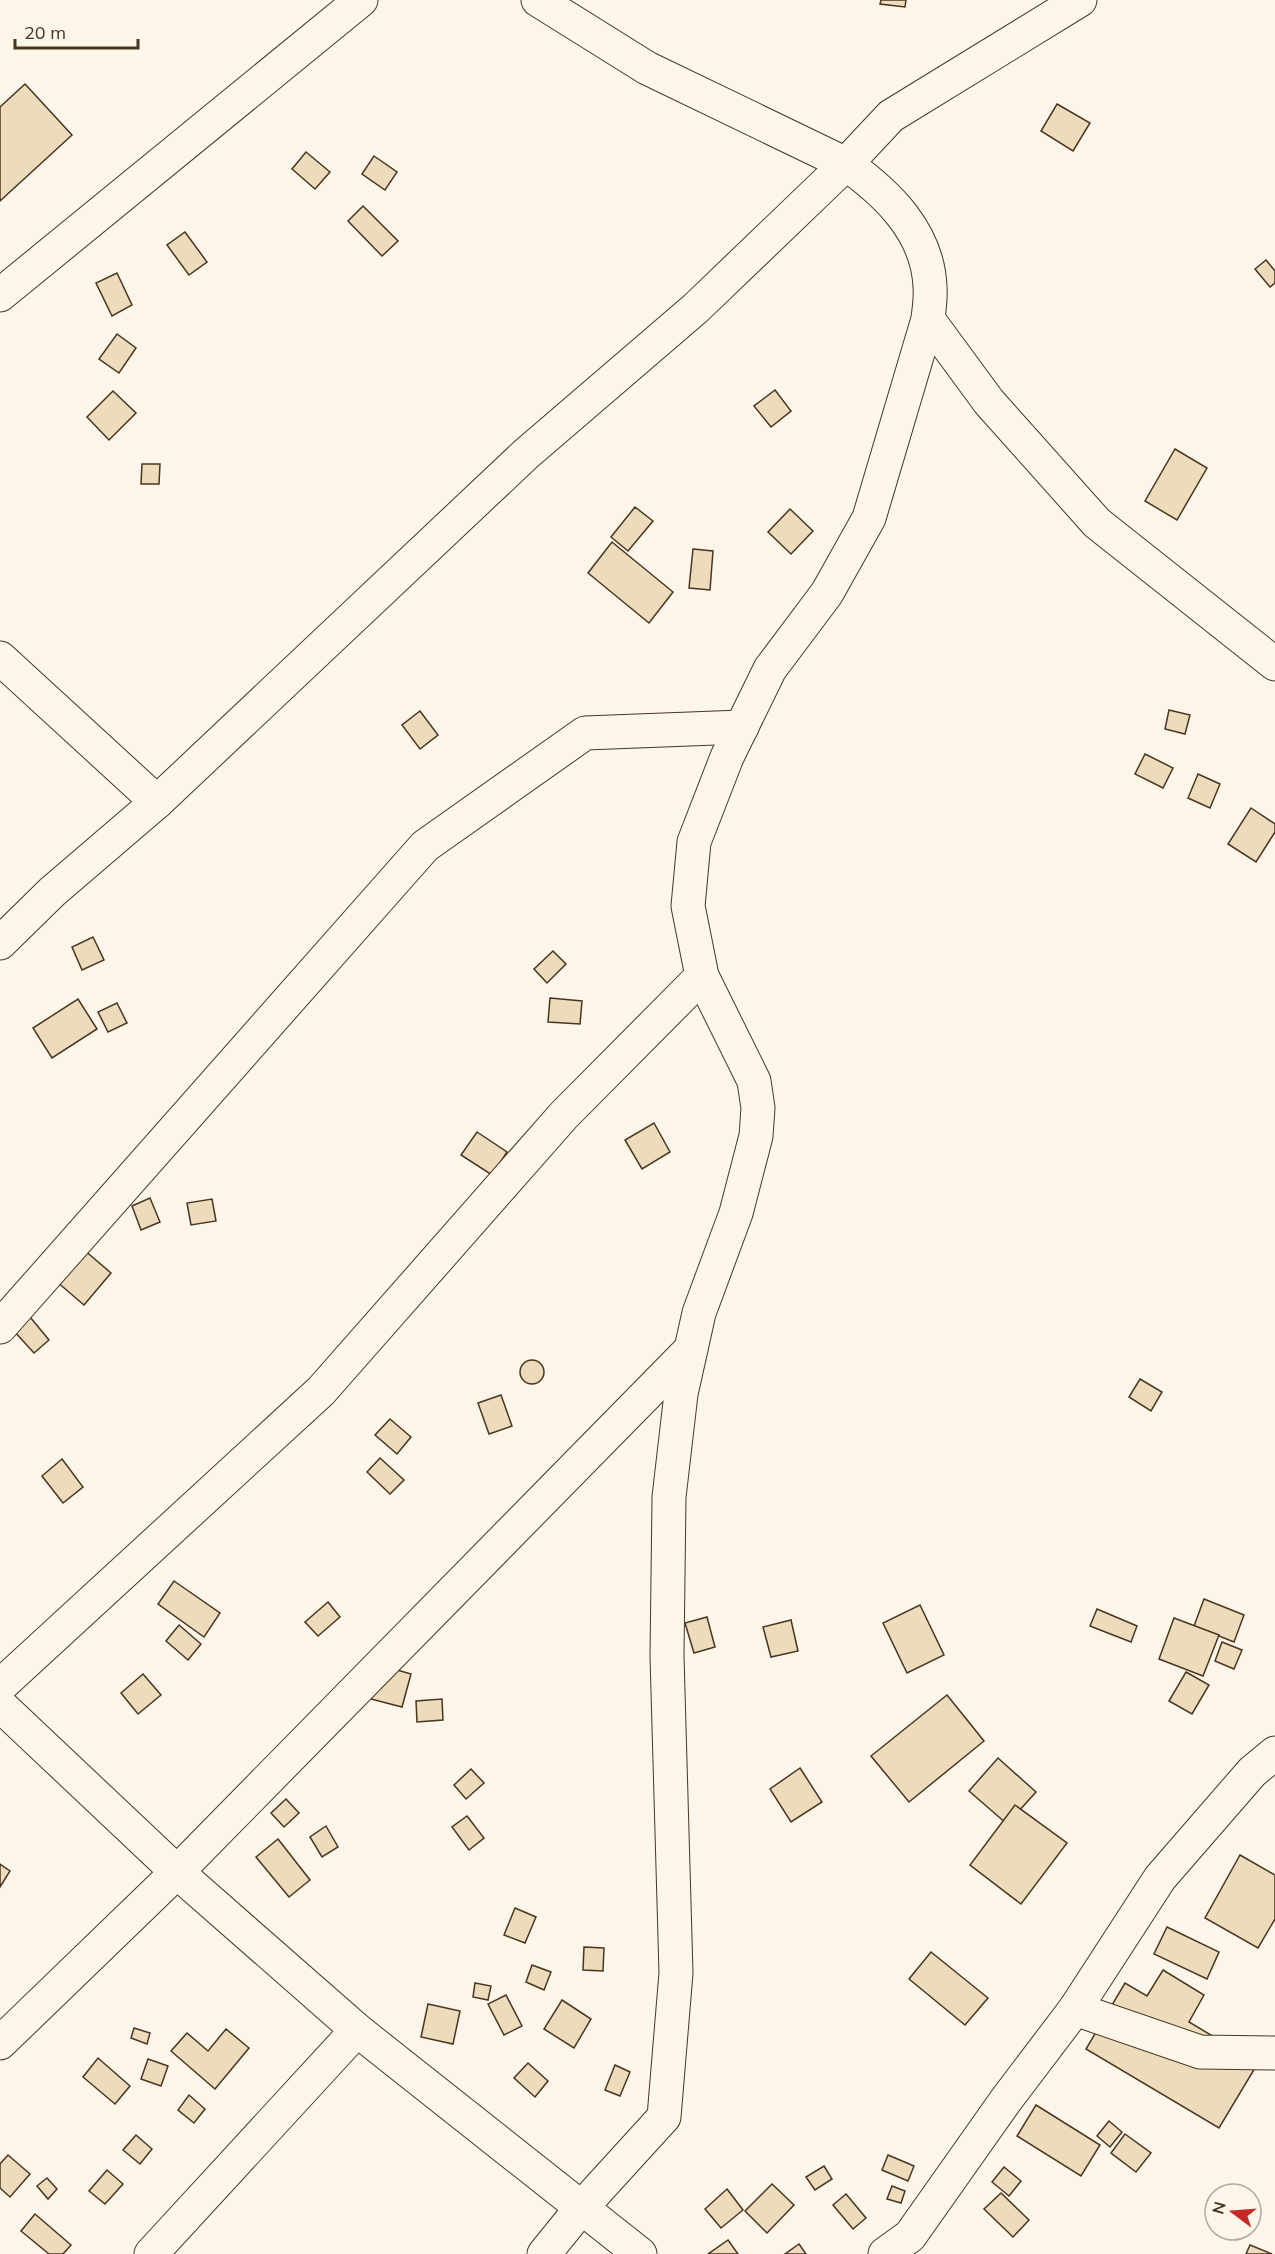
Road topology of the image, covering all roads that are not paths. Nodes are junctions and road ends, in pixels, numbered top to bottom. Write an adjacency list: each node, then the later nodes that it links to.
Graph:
1 (361, 0): 5 (street)
2 (538, 0): 4 (street)
3 (1080, 0): 4 (street)
4 (846, 164): 6 (street); 10 (street)
5 (0, 295)
6 (928, 319): 8 (street); 9 (street)
7 (0, 658): 10 (street)
8 (1275, 664)
9 (742, 727): 12 (street); 13 (street)
10 (157, 802): 11 (street)
11 (0, 944)
12 (702, 976): 14 (street); 15 (street)
13 (0, 1327)
14 (691, 1349): 18 (street); 23 (street)
15 (0, 1686)
16 (0, 1705): 18 (street)
17 (1275, 1753): 19 (street)
18 (177, 1872): 20 (street); 21 (street)
19 (1075, 2009): 22 (street); 27 (street)
20 (357, 2030): 23 (street); 24 (street)
21 (0, 2043)
22 (1275, 2053)
23 (582, 2207): 25 (street); 26 (street)
24 (151, 2254)
25 (544, 2254)
26 (640, 2254)
27 (885, 2254)

